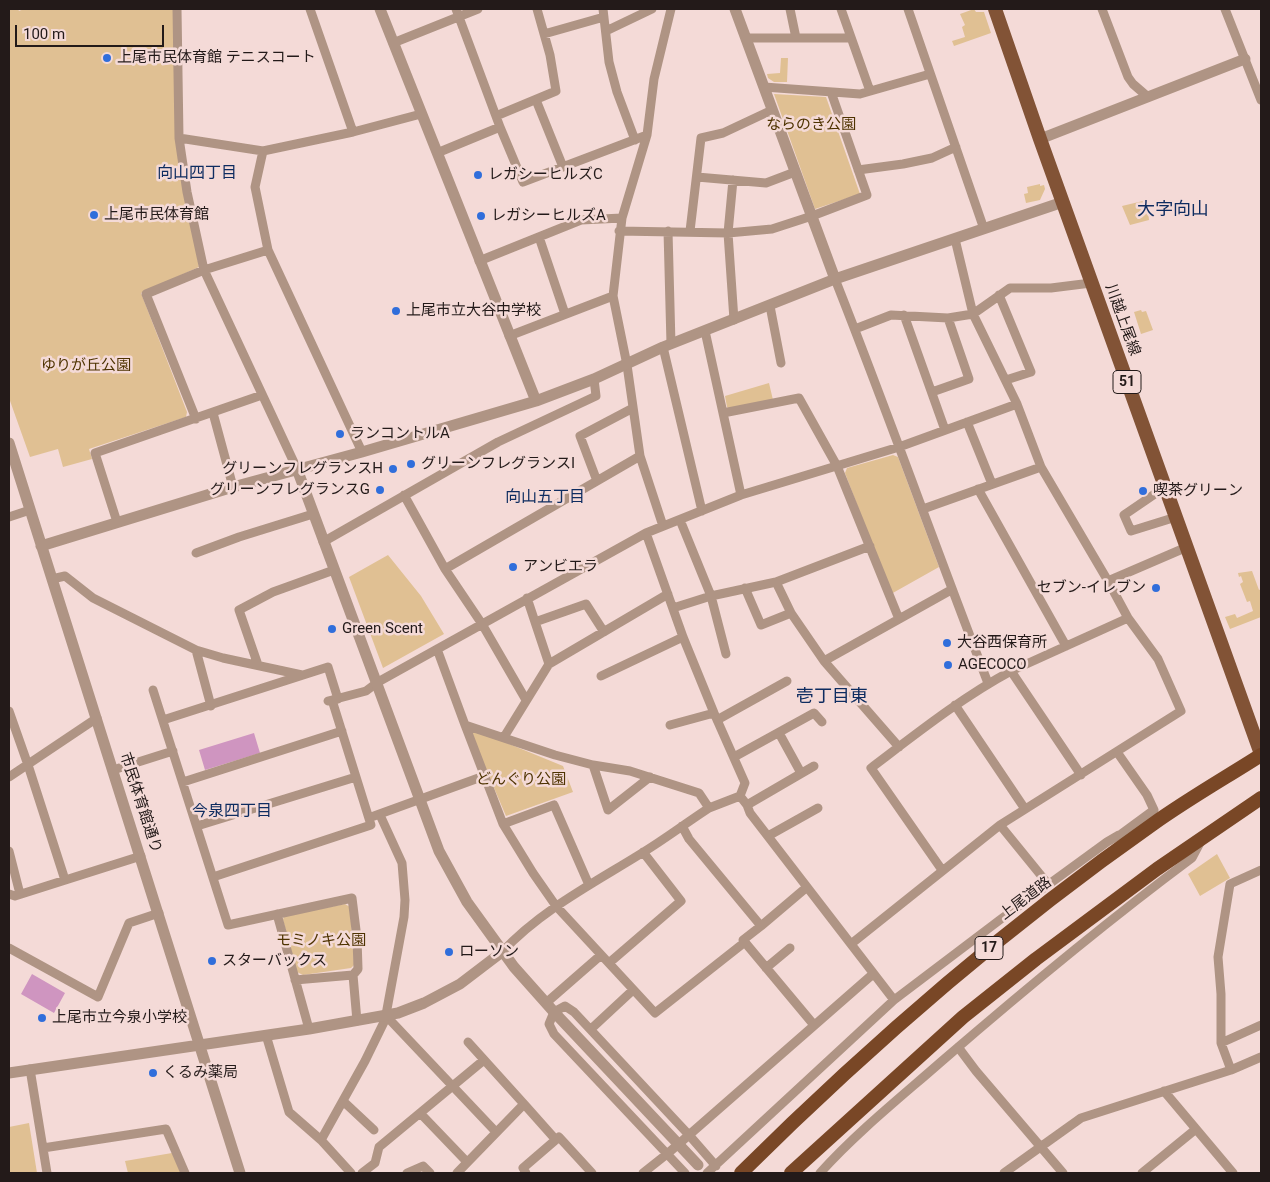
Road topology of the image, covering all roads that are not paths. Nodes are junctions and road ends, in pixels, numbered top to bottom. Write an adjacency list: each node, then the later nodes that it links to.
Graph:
1 (177, 9): 37 (street)
2 (310, 9): 35 (street)
3 (380, 9): 22 (street)
4 (478, 9): 15 (street)
5 (538, 9): 18 (street)
6 (652, 9): 17 (street)
7 (671, 9): 36 (street)
8 (734, 9): 19 (street)
9 (790, 9): 20 (street)
10 (841, 9): 21 (street)
11 (908, 9): 24 (street)
12 (995, 9): 38 (main road, 川越上尾線 / 51)
13 (1102, 9): 28 (street)
14 (1225, 9): 23 (street)
15 (458, 12): 22 (street); 33 (street)
16 (603, 13): 17 (street); 18 (street)
17 (606, 31): 39 (street)
18 (544, 34): 29 (street)
19 (746, 38): 20 (street); 25 (street)
20 (796, 38): 21 (street)
21 (851, 38): 26 (street)
22 (393, 43): 32 (street)
23 (1245, 59): 28 (street); 30 (street)
24 (930, 74): 26 (street); 40 (street)
25 (764, 87): 27 (street); 31 (street)
26 (870, 91): 27 (street)
27 (831, 92): 44 (street)
28 (1148, 98): 38 (street)
29 (536, 100): 33 (street); 43 (street)
30 (1261, 100)
31 (772, 110): 45 (street); 46 (street)
32 (421, 114): 35 (street); 42 (street)
33 (496, 116): 34 (street)
34 (500, 128): 42 (street); 43 (street)
35 (353, 132): 41 (street)
36 (647, 135): 39 (street); 50 (street)
37 (179, 138): 41 (street); 60 (street)
38 (1040, 139): 48 (main road, 川越上尾線 / 51)
39 (635, 140): 43 (street)
40 (956, 147): 44 (street); 51 (street)
41 (263, 151): 58 (street)
42 (436, 153): 59 (street)
43 (563, 167)
44 (858, 170): 49 (street)
45 (795, 172): 47 (street); 49 (street)
46 (697, 177): 47 (street); 54 (street)
47 (733, 180): 55 (street)
48 (1063, 202): 51 (street); 62 (main road, 川越上尾線 / 51)
49 (812, 216): 55 (street); 61 (street)
50 (622, 218): 52 (street); 56 (street)
51 (984, 229): 57 (street)
52 (619, 231): 53 (street); 64 (street)
53 (668, 231): 54 (street); 74 (street)
54 (690, 231): 55 (street)
55 (728, 233): 70 (street)
56 (539, 237): 59 (street); 66 (street)
57 (956, 239): 61 (street); 67 (street)
58 (268, 250): 60 (street); 91 (street)
59 (479, 261): 73 (street)
60 (204, 270): 80 (street); 86 (street)
61 (835, 279): 65 (street); 71 (street)
62 (1091, 283): 63 (street); 99 (main road, 川越上尾線 / 51)
63 (999, 295): 67 (street); 78 (street)
64 (613, 296): 66 (street); 76 (street)
65 (770, 306): 70 (street); 75 (street)
66 (565, 314): 73 (street)
67 (973, 314): 69 (street); 78 (street)
68 (904, 315): 69 (street); 71 (street); 79 (street)
69 (948, 318): 79 (street)
70 (734, 320): 72 (street)
71 (855, 329): 90 (street)
72 (705, 331): 74 (street); 85 (street)
73 (509, 336): 81 (street)
74 (667, 346): 76 (street); 105 (street)
75 (781, 363)
76 (627, 365): 77 (street); 83 (street)
77 (594, 380): 81 (street); 101 (street)
78 (1006, 380): 82 (street)
79 (932, 392): 88 (street)
80 (262, 395): 84 (street); 95 (street)
81 (536, 401): 91 (street)
82 (1018, 404): 87 (street); 94 (street)
83 (633, 408): 92 (street); 96 (street)
84 (212, 413): 86 (street); 98 (street)
85 (723, 413): 93 (street); 102 (street)
86 (196, 419): 110 (street)
87 (967, 422): 88 (street); 97 (street)
88 (945, 430): 90 (street)
89 (9, 443): 104 (street, 市民体育館通り)
90 (899, 447): 93 (street); 103 (street)
91 (362, 452): 95 (street)
92 (640, 456): 96 (street); 111 (street)
93 (837, 466): 102 (street); 115 (street)
94 (1041, 467): 97 (street); 121 (street)
95 (297, 469): 98 (street); 106 (street)
96 (597, 480): 118 (street)
97 (992, 484): 100 (street)
98 (233, 487): 110 (street)
99 (1165, 487): 108 (main road, 川越上尾線 / 51); 108 (street)
100 (978, 489): 103 (street); 136 (street)
101 (404, 495): 113 (street); 118 (street)
102 (741, 495): 105 (street)
103 (923, 509): 124 (street)
104 (30, 510): 107 (street); 114 (street, 市民体育館通り)
105 (702, 511): 109 (street)
106 (313, 514): 113 (street); 117 (street)
107 (9, 517)
108 (1176, 517): 116 (main road, 川越上尾線 / 51)
109 (680, 520): 111 (street); 126 (street)
110 (117, 522): 114 (street)
111 (663, 526): 112 (street)
112 (646, 533): 125 (street); 127 (street)
113 (323, 542): 119 (street)
114 (41, 546): 120 (street, 市民体育館通り)
115 (870, 546): 122 (street); 131 (street)
116 (1187, 547): 121 (street); 167 (main road, 川越上尾線 / 51)
117 (196, 553)
118 (446, 569): 133 (street)
119 (334, 570): 142 (street); 147 (street)
120 (52, 579): 138 (street); 156 (street, 市民体育館通り)
121 (1108, 581): 130 (street)
122 (776, 582): 123 (street); 129 (street)
123 (745, 588): 126 (street); 129 (street)
124 (951, 590): 131 (street); 148 (street)
125 (668, 594): 128 (street); 134 (street)
126 (711, 596): 128 (street); 139 (street)
127 (527, 598): 132 (street); 133 (street)
128 (673, 608): 135 (street)
129 (791, 613): 140 (street)
130 (1128, 618): 136 (street); 166 (street)
131 (899, 619): 140 (street)
132 (535, 622): 134 (street); 141 (street)
133 (482, 624): 137 (street); 151 (street)
134 (604, 632): 141 (street)
135 (683, 637): 145 (street); 155 (street)
136 (1066, 646): 143 (street)
137 (436, 649): 147 (street); 159 (street)
138 (196, 650): 142 (street); 152 (street)
139 (726, 654)
140 (824, 661): 164 (street)
141 (549, 664): 151 (street)
142 (258, 665): 144 (street)
143 (1011, 671): 148 (street); 174 (street)
144 (302, 675): 150 (street); 152 (street)
145 (601, 676)
146 (787, 681): 155 (street)
147 (378, 682): 150 (street); 182 (street)
148 (988, 683): 153 (street)
149 (153, 690): 157 (street)
150 (333, 700): 161 (street)
151 (526, 700): 163 (street)
152 (211, 706): 157 (street)
153 (956, 706): 164 (street); 186 (street)
154 (9, 711): 169 (street)
155 (716, 717): 160 (street); 168 (street)
156 (97, 718): 169 (street); 172 (street, 市民体育館通り)
157 (163, 720): 165 (street)
158 (822, 722): 162 (street)
159 (465, 725): 163 (street); 176 (street)
160 (670, 725)
161 (342, 731): 177 (street); 179 (street)
162 (779, 733): 168 (street); 173 (street)
163 (504, 737): 170 (street)
164 (899, 747): 200 (street)
165 (173, 751): 172 (street); 179 (street)
166 (1117, 752): 174 (street); 193 (street)
167 (1261, 754): 195 (highway, 上尾道路 / 17)
168 (734, 757): 180 (street)
169 (28, 765): 175 (street); 203 (street)
170 (594, 765): 178 (street); 178 (street)
171 (814, 766): 173 (street)
172 (114, 770): 199 (street, 市民体育館通り)
173 (801, 773): 183 (street)
174 (1081, 775): 186 (street)
175 (9, 776)
176 (484, 776): 182 (street); 189 (street)
177 (356, 777): 188 (street); 191 (street)
178 (650, 777): 184 (street)
179 (183, 782): 191 (street)
180 (740, 796): 183 (street); 184 (street)
181 (1261, 798): 196 (highway, 17)
182 (420, 800): 187 (street); 217 (street)
183 (747, 805): 194 (street)
184 (709, 808): 192 (street)
185 (818, 808): 194 (street)
186 (1025, 810): 190 (street)
187 (380, 815): 188 (street); 228 (street)
188 (369, 818): 202 (street)
189 (503, 824): 205 (street); 209 (street)
190 (1000, 825): 200 (street); 204 (street)
191 (197, 826): 202 (street)
192 (682, 826): 198 (street); 212 (street)
193 (1119, 835): 195 (street); 204 (street)
194 (768, 836): 206 (street)
195 (1137, 836): 274 (highway, 上尾道路 / 17)
196 (1201, 840): 238 (street); 275 (highway, 17)
197 (9, 851): 208 (street)
198 (643, 852): 205 (street); 219 (street)
199 (141, 856): 203 (street); 210 (street, 市民体育館通り)
200 (942, 870): 214 (street)
201 (1261, 870): 236 (street)
202 (213, 876): 211 (street)
203 (65, 880): 208 (street)
204 (1048, 884): 225 (street)
205 (589, 885): 209 (street)
206 (807, 887): 212 (street); 214 (street)
207 (9, 894): 208 (street)
208 (20, 894)
209 (556, 906): 217 (street); 218 (street)
210 (158, 914): 215 (street); 237 (street, 市民体育館通り)
211 (277, 914): 222 (street); 223 (street)
212 (761, 926): 213 (street)
213 (744, 942): 220 (street); 224 (street)
214 (851, 944): 221 (street)
215 (9, 948)
216 (790, 948): 220 (street)
217 (502, 952): 226 (street); 228 (street)
218 (601, 955): 219 (street); 226 (street)
219 (609, 964): 224 (street)
220 (766, 968): 230 (street)
221 (873, 974): 225 (street); 230 (street)
222 (353, 975): 223 (street); 229 (street)
223 (295, 980): 232 (street)
224 (634, 990): 233 (street)
225 (894, 1000): 260 (street)
226 (546, 1003): 227 (street)
227 (554, 1012): 233 (street); 257 (street); 259 (street)
228 (385, 1017): 229 (street); 244 (street); 246 (street)
229 (356, 1021): 232 (street)
230 (814, 1025): 252 (street)
231 (1261, 1025): 236 (street)
232 (309, 1029): 234 (street)
233 (590, 1029): 252 (street)
234 (266, 1035): 237 (street); 253 (street)
235 (468, 1042): 240 (street)
236 (1222, 1043): 242 (street)
237 (199, 1045): 241 (street); 263 (street, 市民体育館通り)
238 (958, 1047): 255 (street); 276 (street)
239 (1261, 1057): 242 (street)
240 (484, 1060): 244 (street); 247 (street)
241 (30, 1070): 243 (street); 256 (street)
242 (1231, 1070): 245 (street)
243 (9, 1073)
244 (453, 1086): 248 (street); 251 (street)
245 (1164, 1091): 249 (street); 255 (street)
246 (343, 1100): 250 (street); 253 (street)
247 (524, 1104): 251 (street); 254 (street)
248 (420, 1113): 258 (street); 265 (street)
249 (1196, 1129): 279 (street); 280 (street)
250 (374, 1130)
251 (496, 1132): 258 (street)
252 (689, 1134): 257 (street, bridge); 260 (street)
253 (321, 1140): 264 (street)
254 (556, 1140): 269 (street); 270 (street)
255 (1040, 1147): 277 (street); 278 (street)
256 (43, 1148): 261 (street); 262 (street)
257 (667, 1154): 271 (street); 272 (street)
258 (467, 1162): 268 (street)
259 (698, 1165)
260 (716, 1166): 273 (street)
261 (46, 1173)
262 (185, 1173)
263 (240, 1173)
264 (351, 1173)
265 (362, 1173)
266 (407, 1173): 267 (street)
267 (430, 1173)
268 (457, 1173)
269 (526, 1173)
270 (592, 1173)
271 (642, 1173)
272 (685, 1173)
273 (707, 1173)
274 (741, 1173)
275 (791, 1173)
276 (820, 1173)
277 (1004, 1173)
278 (1062, 1173)
279 (1142, 1173)
280 (1233, 1173)

